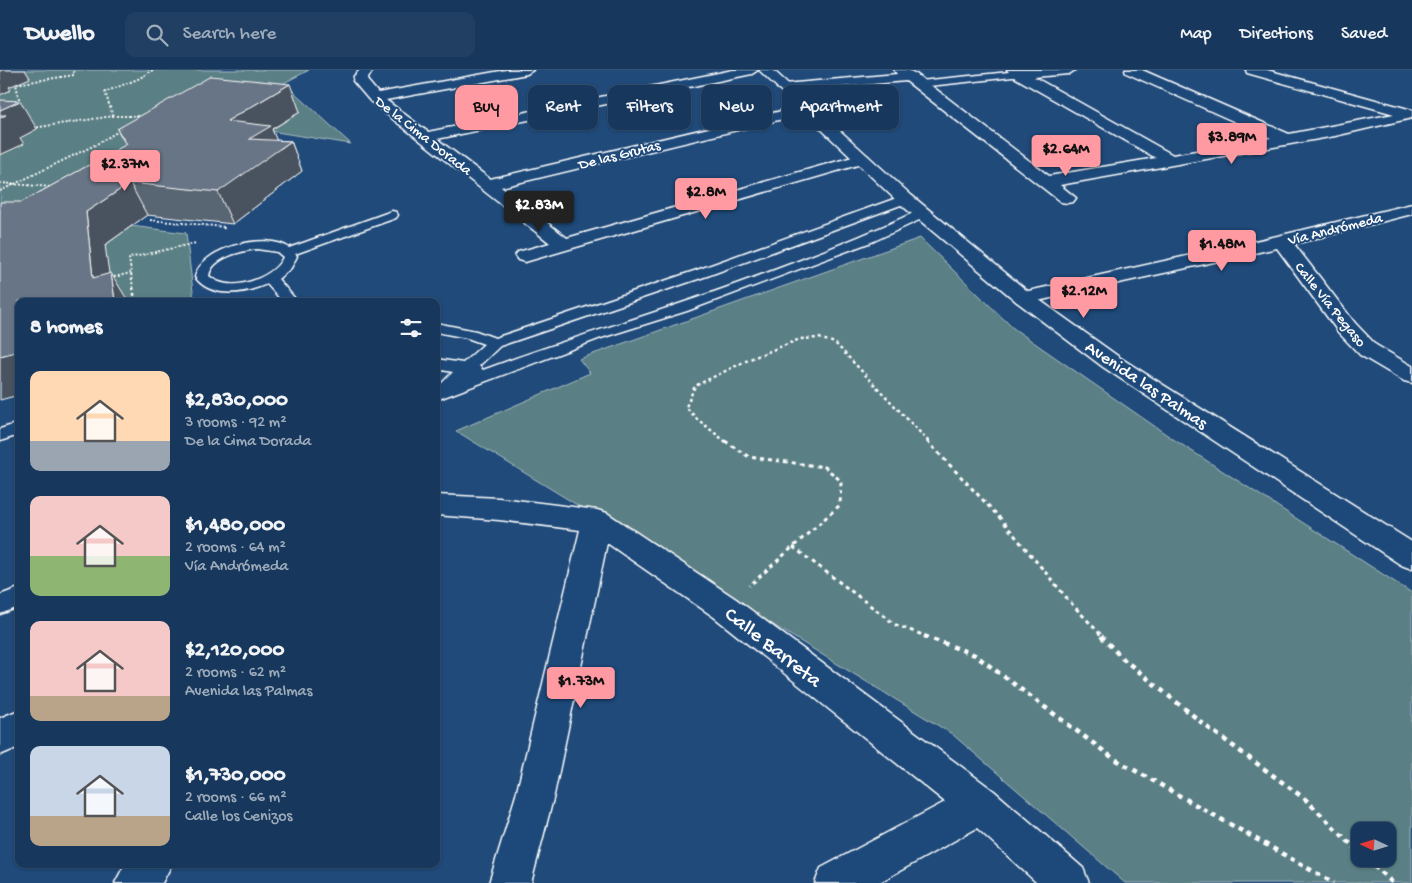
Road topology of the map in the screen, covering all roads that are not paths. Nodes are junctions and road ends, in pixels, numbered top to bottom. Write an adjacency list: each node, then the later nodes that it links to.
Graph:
1 (367, 70): 12 (street, De la Cima Dorada)
2 (527, 70): 12 (street)
3 (752, 70): 19 (street)
4 (765, 70): 11 (street, Avenida las Palmas)
5 (1069, 70): 8 (street)
6 (1131, 70): 20 (street)
7 (1252, 70): 14 (street)
8 (1016, 72): 9 (lane); 25 (street)
9 (907, 74): 10 (street); 28 (street)
10 (810, 85)
11 (782, 86)
12 (375, 98): 19 (street, De la Cima Dorada)
13 (1412, 100): 14 (street)
14 (1375, 103): 16 (street)
15 (782, 114): 29 (street, De las Grutas)
16 (1412, 114): 18 (street)
17 (831, 130): 23 (street, Avenida las Palmas)
18 (1335, 131): 20 (street); 21 (street)
19 (424, 138): 29 (street, De la Cima Dorada)
20 (1287, 139): 22 (street)
21 (1363, 142)
22 (1249, 146): 24 (street); 25 (street)
23 (862, 159): 31 (street, Avenida las Palmas); 36 (street)
24 (1276, 159)
25 (1171, 160): 26 (street)
26 (1154, 163): 27 (street); 28 (street)
27 (1179, 176)
28 (1046, 182): 30 (street)
29 (488, 185): 36 (street, De la Cima Dorada)
30 (1067, 198)
31 (905, 199): 33 (street, Avenida las Palmas); 43 (lane)
32 (1412, 209): 35 (street, Vía Andrómeda)
33 (924, 212): 42 (street, Avenida las Palmas); 45 (lane)
34 (392, 215): 37 (lane)
35 (1282, 241): 42 (street, Vía Andrómeda); 50 (street, Calle Vía Pegaso)
36 (562, 244): 38 (street)
37 (289, 252): 39 (lane); 40 (lane)
38 (525, 256)
39 (270, 278): 40 (lane); 41 (lane)
40 (222, 292)
41 (287, 298)
42 (1024, 298): 57 (street, Avenida las Palmas)
43 (578, 315): 45 (lane); 46 (lane)
44 (440, 328): 46 (lane)
45 (596, 335): 49 (lane)
46 (495, 343): 48 (lane)
47 (440, 365): 48 (lane)
48 (467, 368): 49 (lane); 51 (lane)
49 (491, 373): 52 (lane)
50 (1412, 376)
51 (440, 392)
52 (440, 394)
53 (15, 430): 54 (lane)
54 (0, 435)
55 (440, 505): 56 (street, Calle Barreta)
56 (597, 521): 62 (street, Calle Barreta); 65 (street)
57 (1412, 557)
58 (15, 599): 59 (lane)
59 (0, 605)
60 (15, 729): 61 (street)
61 (0, 738)
62 (980, 805): 66 (street); 67 (street, Calle Barreta)
63 (148, 868): 64 (street)
64 (136, 883)
65 (510, 883)
66 (836, 883)
67 (1068, 883)

